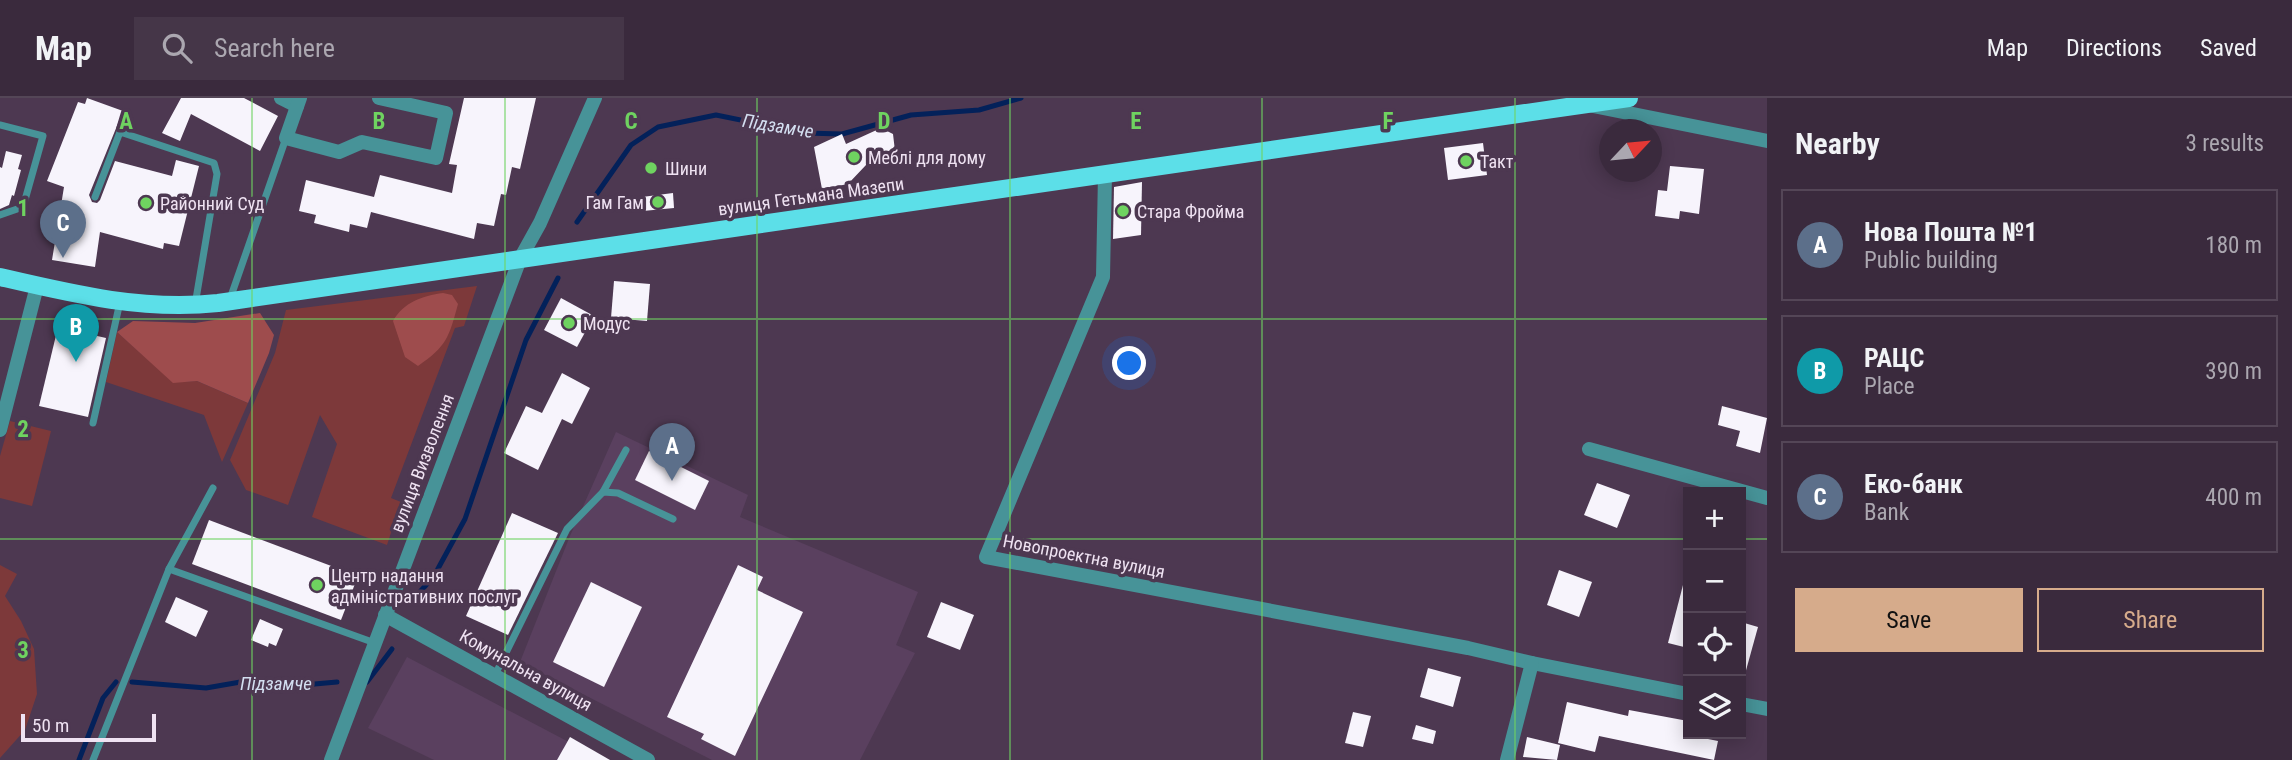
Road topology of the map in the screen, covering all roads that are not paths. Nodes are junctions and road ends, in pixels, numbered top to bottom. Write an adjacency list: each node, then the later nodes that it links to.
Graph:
1 (281, 98): 5 (street)
2 (379, 98): 8 (street)
3 (595, 98): 13 (street, вулиця Визволення)
4 (1629, 98): 6 (main road, вулиця Гетьмана Мазепи)
5 (299, 102): 8 (street)
6 (1585, 104): 9 (street); 10 (main road, вулиця Гетьмана Мазепи)
7 (0, 125): 12 (lane)
8 (286, 138): 16 (lane)
9 (1767, 141)
10 (1105, 174): 13 (main road, вулиця Гетьмана Мазепи); 30 (street, Новопроектна вулиця)
11 (94, 197): 18 (lane)
12 (0, 215)
13 (520, 259): 16 (main road, вулиця Гетьмана Мазепи); 28 (street, вулиця Визволення)
14 (0, 278): 15 (main road, вулиця Гетьмана Мазепи)
15 (37, 286): 17 (main road, вулиця Гетьмана Мазепи); 20 (street)
16 (229, 301): 18 (main road, вулиця Гетьмана Мазепи)
17 (120, 302): 18 (main road, вулиця Гетьмана Мазепи); 19 (lane)
18 (195, 305)
19 (93, 423)
20 (0, 430)
21 (1589, 449): 25 (street)
22 (626, 450): 24 (lane)
23 (213, 488): 27 (lane)
24 (603, 492): 26 (lane); 31 (lane)
25 (1767, 498)
26 (673, 519)
27 (169, 569): 29 (lane); 35 (lane)
28 (384, 615): 29 (street, вулиця Визволення); 31 (street, Комунальна вулиця)
29 (375, 644): 36 (street, вулиця Визволення)
30 (1532, 663): 32 (street, Новопроектна вулиця); 38 (street)
31 (495, 675): 37 (street, Комунальна вулиця)
32 (1683, 693)
33 (1746, 705): 34 (street)
34 (1767, 709)
35 (93, 760)
36 (331, 760)
37 (648, 760)
38 (1507, 760)

